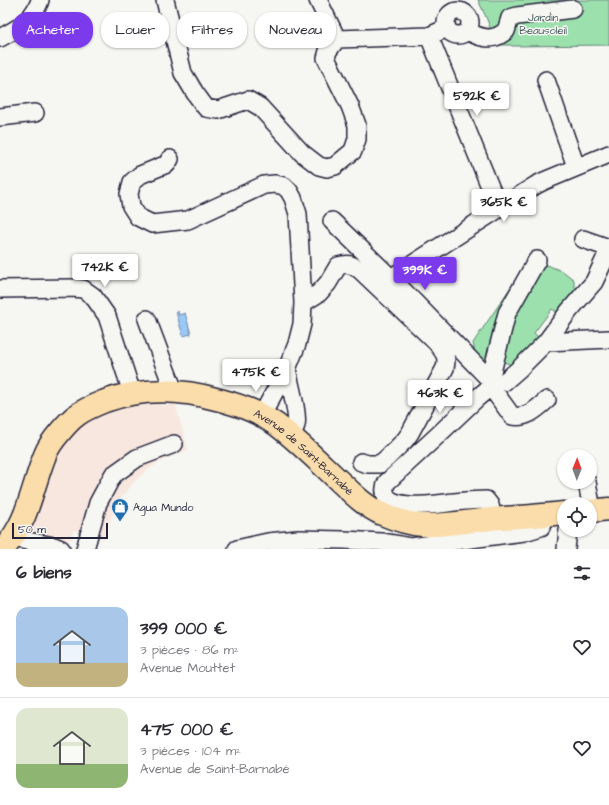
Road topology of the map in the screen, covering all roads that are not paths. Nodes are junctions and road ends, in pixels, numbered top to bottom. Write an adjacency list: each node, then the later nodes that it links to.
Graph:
1 (40, 0): 7 (street)
2 (165, 0): 8 (street)
3 (318, 0): 8 (street)
4 (573, 8): 5 (street)
5 (451, 11): 6 (street)
6 (429, 36): 8 (street); 15 (street)
7 (0, 38)
8 (337, 39)
9 (546, 80): 14 (street)
10 (35, 113): 11 (street)
11 (0, 117)
12 (609, 154): 14 (street)
13 (170, 159): 22 (street)
14 (578, 167): 15 (street)
15 (499, 209): 20 (street)
16 (332, 221): 20 (street)
17 (583, 239): 18 (street)
18 (609, 249): 25 (street)
19 (537, 260): 27 (street)
20 (391, 278): 27 (street)
21 (0, 289): 29 (street)
22 (303, 303): 26 (street); 34 (street)
23 (147, 319): 28 (street)
24 (609, 339): 25 (street)
25 (546, 342): 27 (street)
26 (287, 369): 31 (street); 32 (street)
27 (491, 382): 30 (street); 36 (street)
28 (174, 391): 29 (main road, Avenue de Saint-Barnabé); 31 (main road, Avenue de Saint-Barnabé)
29 (132, 393): 38 (main road, Avenue de Saint-Barnabé)
30 (547, 400)
31 (262, 415): 32 (main road, Avenue de Saint-Barnabé)
32 (289, 436): 36 (main road, Avenue de Saint-Barnabé)
33 (174, 444): 41 (street)
34 (361, 462)
35 (555, 514): 36 (main road, Avenue de Saint-Barnabé); 39 (street)
36 (493, 519)
37 (567, 537): 43 (street)
38 (8, 544): 40 (street)
39 (404, 548): 42 (street)
40 (61, 549)
41 (85, 549)
42 (237, 549)
43 (566, 549)

